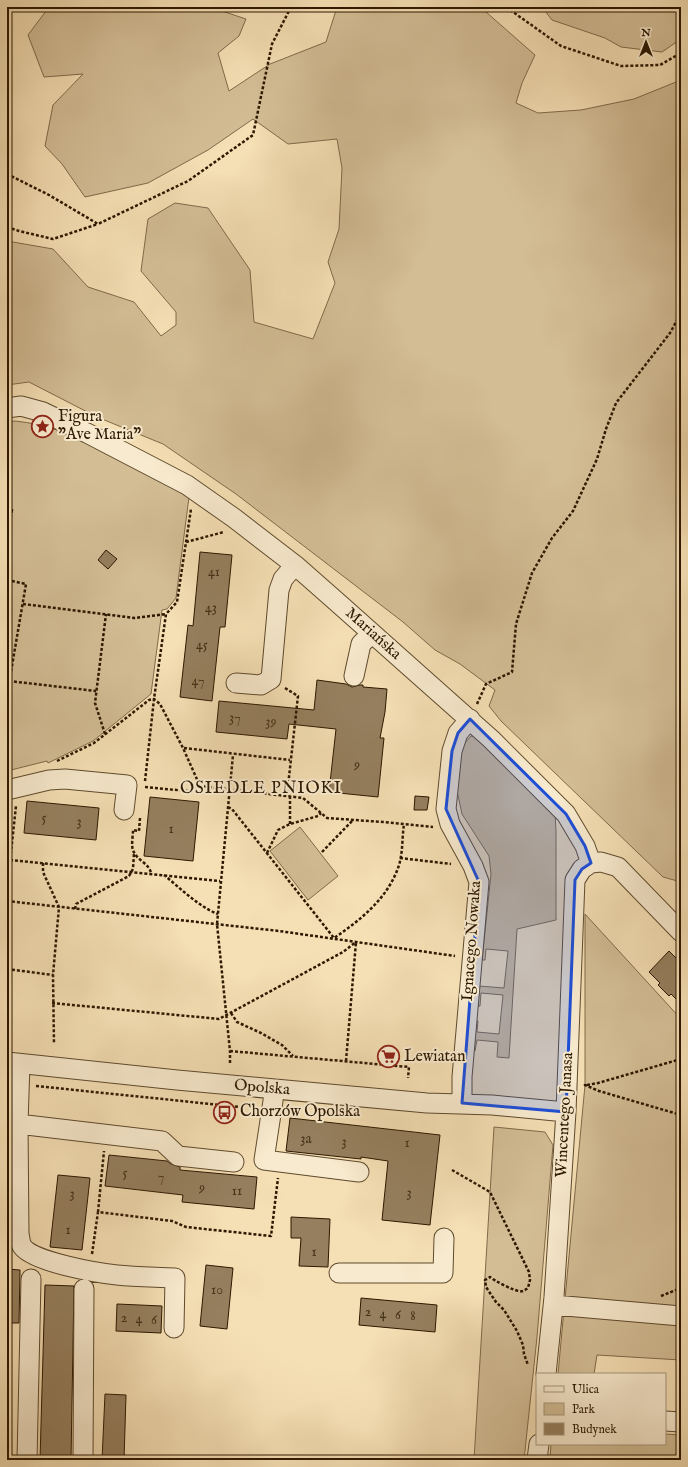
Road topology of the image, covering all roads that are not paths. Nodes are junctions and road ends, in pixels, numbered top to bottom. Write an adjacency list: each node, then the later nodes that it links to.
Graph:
1 (7, 408): 2 (street, Mariańska)
2 (295, 565): 3 (street, Mariańska); 5 (street)
3 (372, 633): 4 (street); 6 (street, Mariańska)
4 (354, 676)
5 (236, 683)
6 (470, 719): 9 (street, Mariańska); 13 (street, Ignacego Nowaka)
7 (12, 789): 8 (street)
8 (133, 813)
9 (591, 863): 10 (street); 14 (street, Wincentego Janasa)
10 (681, 932)
11 (13, 1063): 12 (street, Opolska); 15 (street)
12 (274, 1089): 13 (street, Opolska); 17 (street)
13 (462, 1103): 14 (street, Opolska)
14 (566, 1112): 22 (street, Wincentego Janasa)
15 (18, 1124): 16 (street); 24 (street)
16 (234, 1162)
17 (359, 1172)
18 (444, 1238): 19 (street)
19 (339, 1273)
20 (31, 1279): 29 (street)
21 (84, 1289): 30 (street)
22 (554, 1305): 23 (street); 25 (street, Wincentego Janasa)
23 (681, 1316)
24 (174, 1328)
25 (538, 1371)
26 (666, 1421): 27 (street)
27 (681, 1422)
28 (539, 1445): 31 (street)
29 (27, 1460)
30 (83, 1460)
31 (537, 1460)

